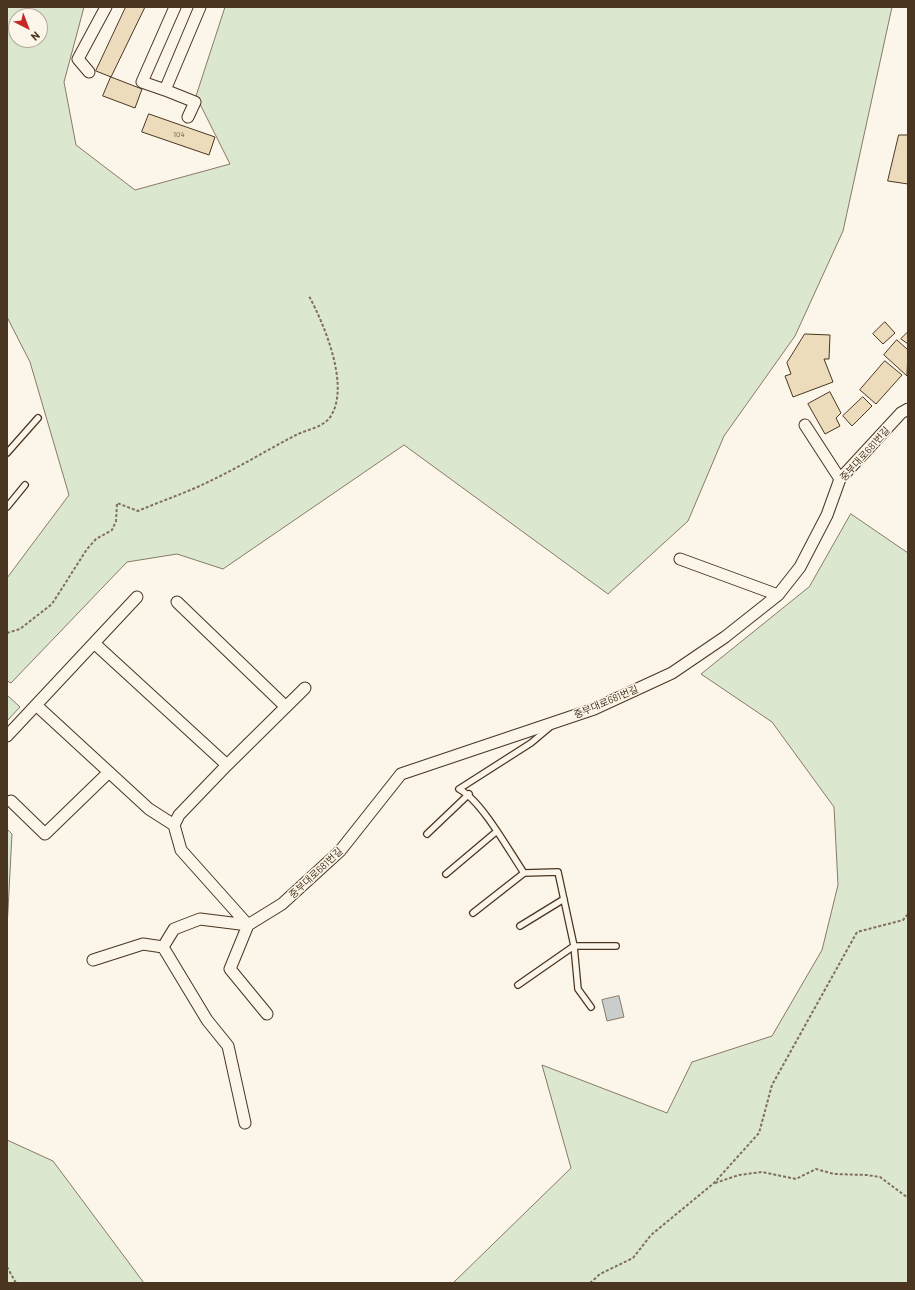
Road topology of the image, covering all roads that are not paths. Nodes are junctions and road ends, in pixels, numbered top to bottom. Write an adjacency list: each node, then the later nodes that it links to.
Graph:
1 (106, 7): 4 (street)
2 (175, 7): 5 (street)
3 (200, 7): 5 (street)
4 (89, 72)
5 (165, 90): 6 (street)
6 (188, 116)
7 (908, 409): 11 (street, 중부대로681번길)
8 (38, 418): 10 (lane)
9 (805, 425): 11 (street)
10 (7, 453)
11 (840, 480): 15 (street, 중부대로681번길)
12 (25, 485): 13 (lane)
13 (7, 507)
14 (680, 559): 15 (street)
15 (778, 595): 22 (street, 중부대로681번길)
16 (137, 596): 18 (street)
17 (177, 602): 21 (street)
18 (94, 643): 20 (street); 24 (street)
19 (305, 688): 21 (street)
20 (36, 705): 23 (street); 25 (street)
21 (286, 707): 24 (street)
22 (556, 722): 26 (lane); 35 (street, 중부대로681번길)
23 (7, 736)
24 (227, 765): 28 (street)
25 (109, 772): 27 (street); 28 (street)
26 (469, 794): 29 (lane); 30 (lane)
27 (11, 801)
28 (174, 825): 35 (street)
29 (496, 831): 31 (lane); 32 (lane)
30 (427, 834)
31 (524, 873): 33 (lane); 34 (lane)
32 (446, 874)
33 (564, 899): 36 (lane); 37 (lane)
34 (473, 913)
35 (248, 926): 39 (street); 43 (street)
36 (520, 926)
37 (574, 946): 38 (lane); 41 (lane); 42 (lane)
38 (616, 946)
39 (163, 947): 40 (street); 44 (street)
40 (93, 960)
41 (518, 985)
42 (591, 1007)
43 (267, 1014)
44 (245, 1123)

